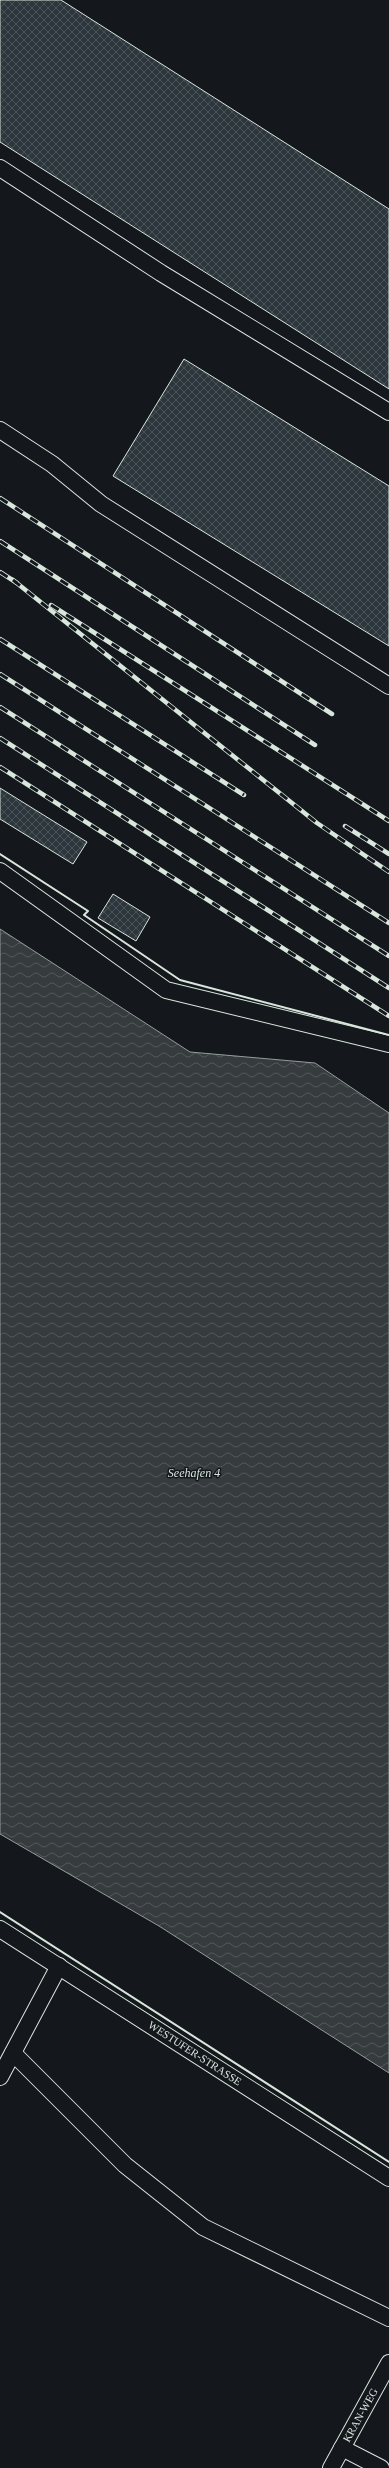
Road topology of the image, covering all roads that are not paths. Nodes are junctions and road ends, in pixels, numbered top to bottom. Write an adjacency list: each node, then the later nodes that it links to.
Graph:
1 (0, 168): 2 (lane)
2 (389, 412)
3 (0, 430): 4 (lane)
4 (389, 686)
5 (0, 871): 6 (lane)
6 (389, 1044)
7 (0, 1929): 8 (lane, WESTUFER-STRASSE)
8 (59, 1966): 9 (lane); 11 (lane, WESTUFER-STRASSE)
9 (13, 2053): 10 (lane); 12 (lane)
10 (0, 2077)
11 (389, 2178)
12 (389, 2318)
13 (389, 2363): 14 (lane, KRAN-WEG)
14 (342, 2448): 15 (lane, KRAN-WEG); 16 (lane)
15 (331, 2468)
16 (381, 2468)

